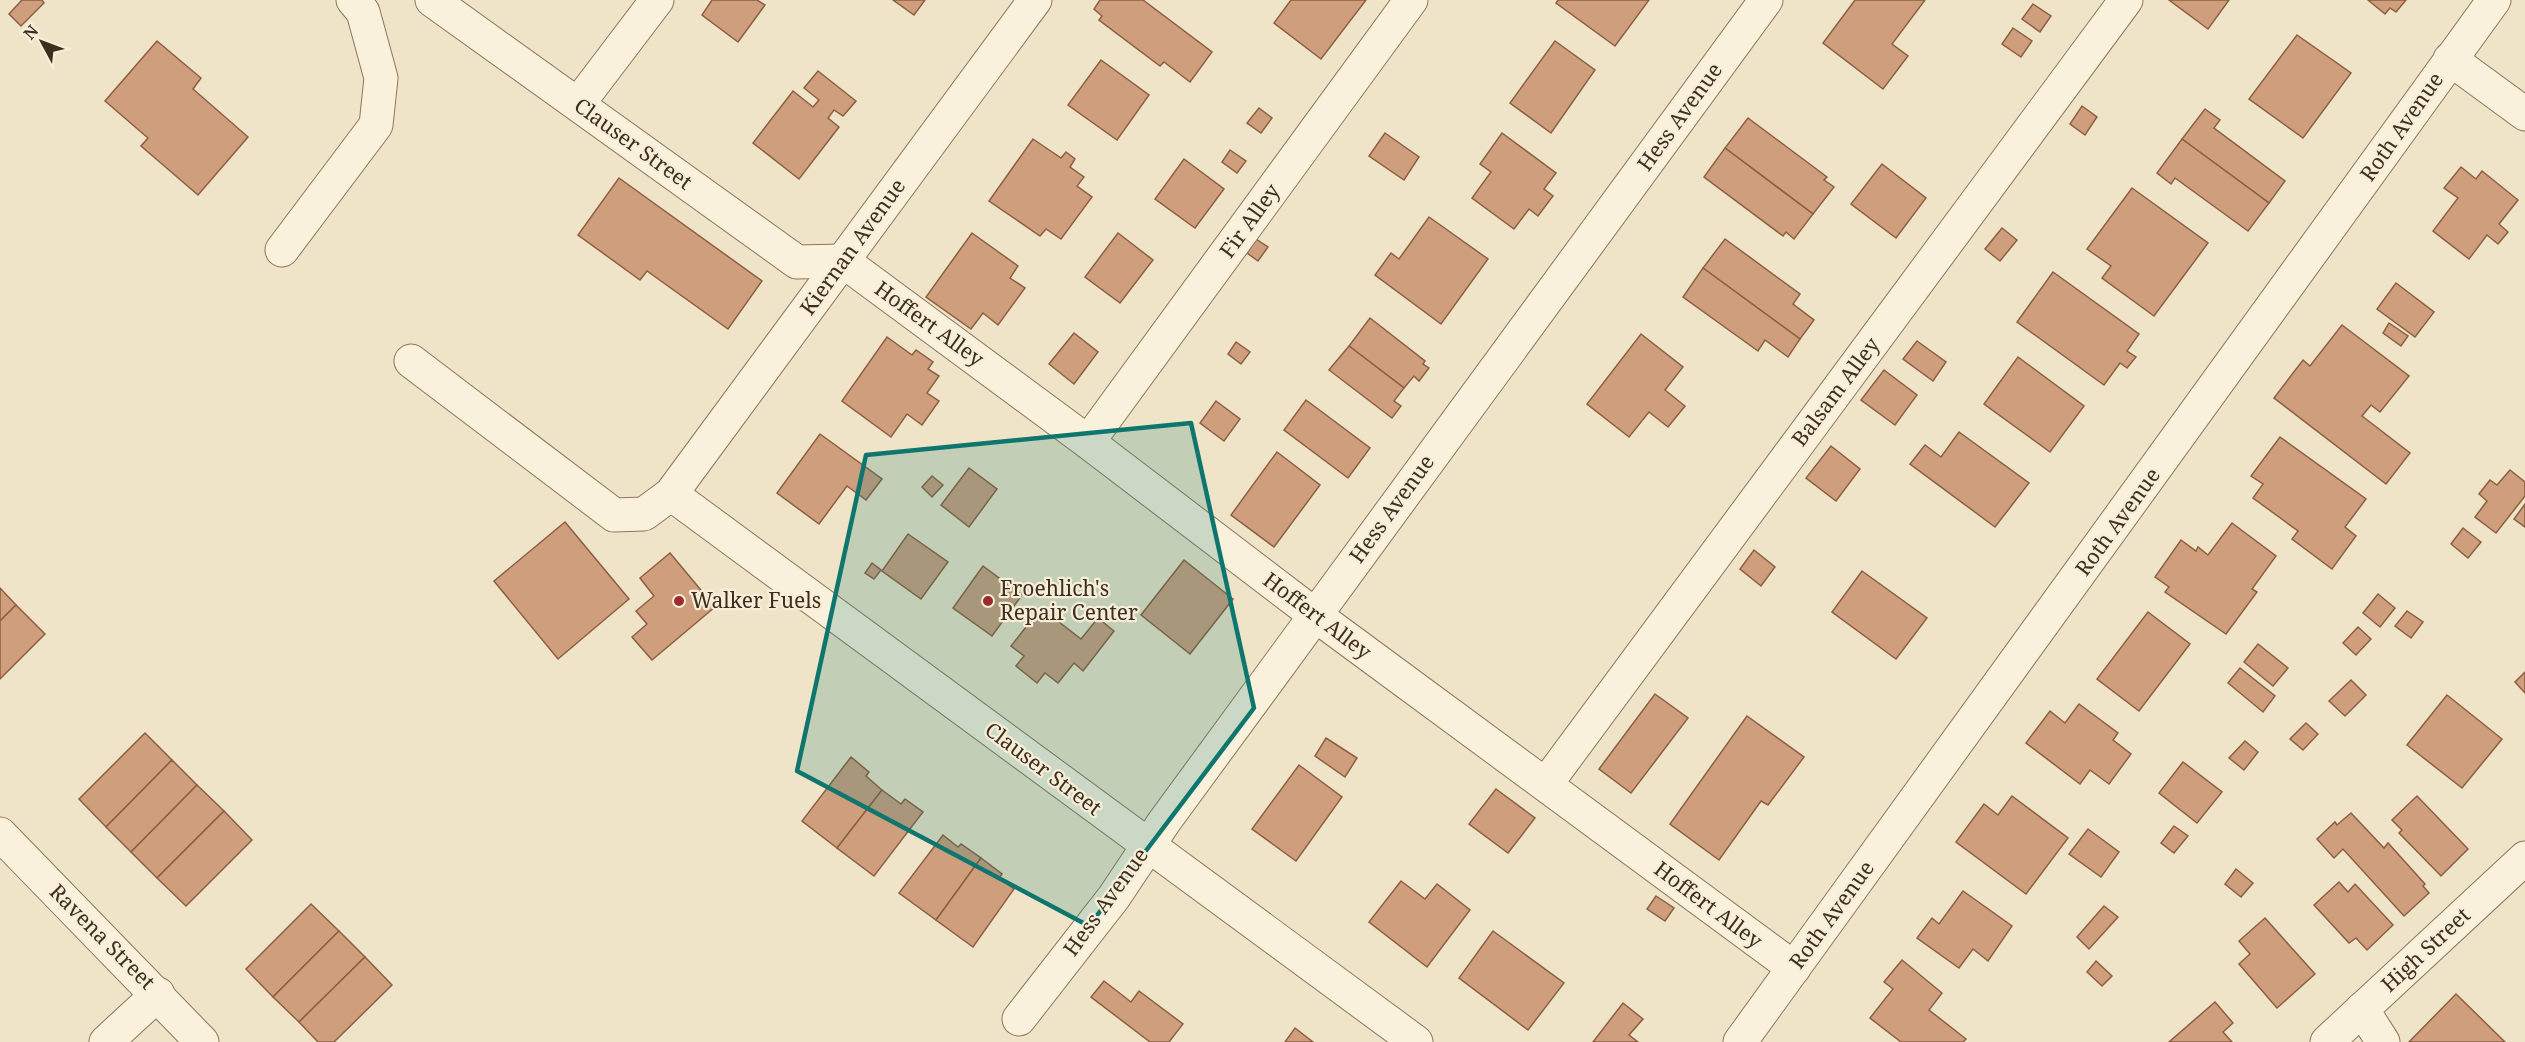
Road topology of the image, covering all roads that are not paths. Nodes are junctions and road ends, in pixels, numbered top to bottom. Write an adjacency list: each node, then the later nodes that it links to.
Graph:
1 (353, 0): 12 (street)
2 (432, 0): 10 (street, Clauser Street)
3 (657, 0): 10 (street)
4 (1035, 0): 13 (street, Kiernan Avenue)
5 (1411, 0): 15 (street, Fir Alley)
6 (1766, 0): 17 (street, Hess Avenue)
7 (2126, 0): 18 (street, Balsam Alley)
8 (2494, 0): 9 (street, Roth Avenue)
9 (2450, 59): 11 (street); 22 (street, Roth Avenue)
10 (578, 104): 13 (street, Clauser Street)
11 (2525, 114)
12 (282, 250)
13 (843, 261): 15 (street, Hoffert Alley); 16 (street, Kiernan Avenue)
14 (411, 361): 16 (street, Kiernan Avenue)
15 (1088, 442): 17 (street, Hoffert Alley)
16 (671, 494): 20 (street, Clauser Street)
17 (1315, 615): 18 (street, Hoffert Alley); 20 (street, Hess Avenue)
18 (1546, 784): 22 (street, Hoffert Alley)
19 (0, 834): 23 (street, Ravena Street)
20 (1147, 846): 25 (street, Hess Avenue); 28 (street, Clauser Street)
21 (2525, 858): 24 (street, High Street)
22 (1794, 968): 29 (street, Roth Avenue)
23 (158, 994): 26 (street); 27 (street, Ravena Street)
24 (2362, 1009): 30 (street, High Street); 31 (street)
25 (1019, 1019)
26 (106, 1042)
27 (202, 1042)
28 (1416, 1042)
29 (1740, 1042)
30 (2327, 1042)
31 (2383, 1042)

